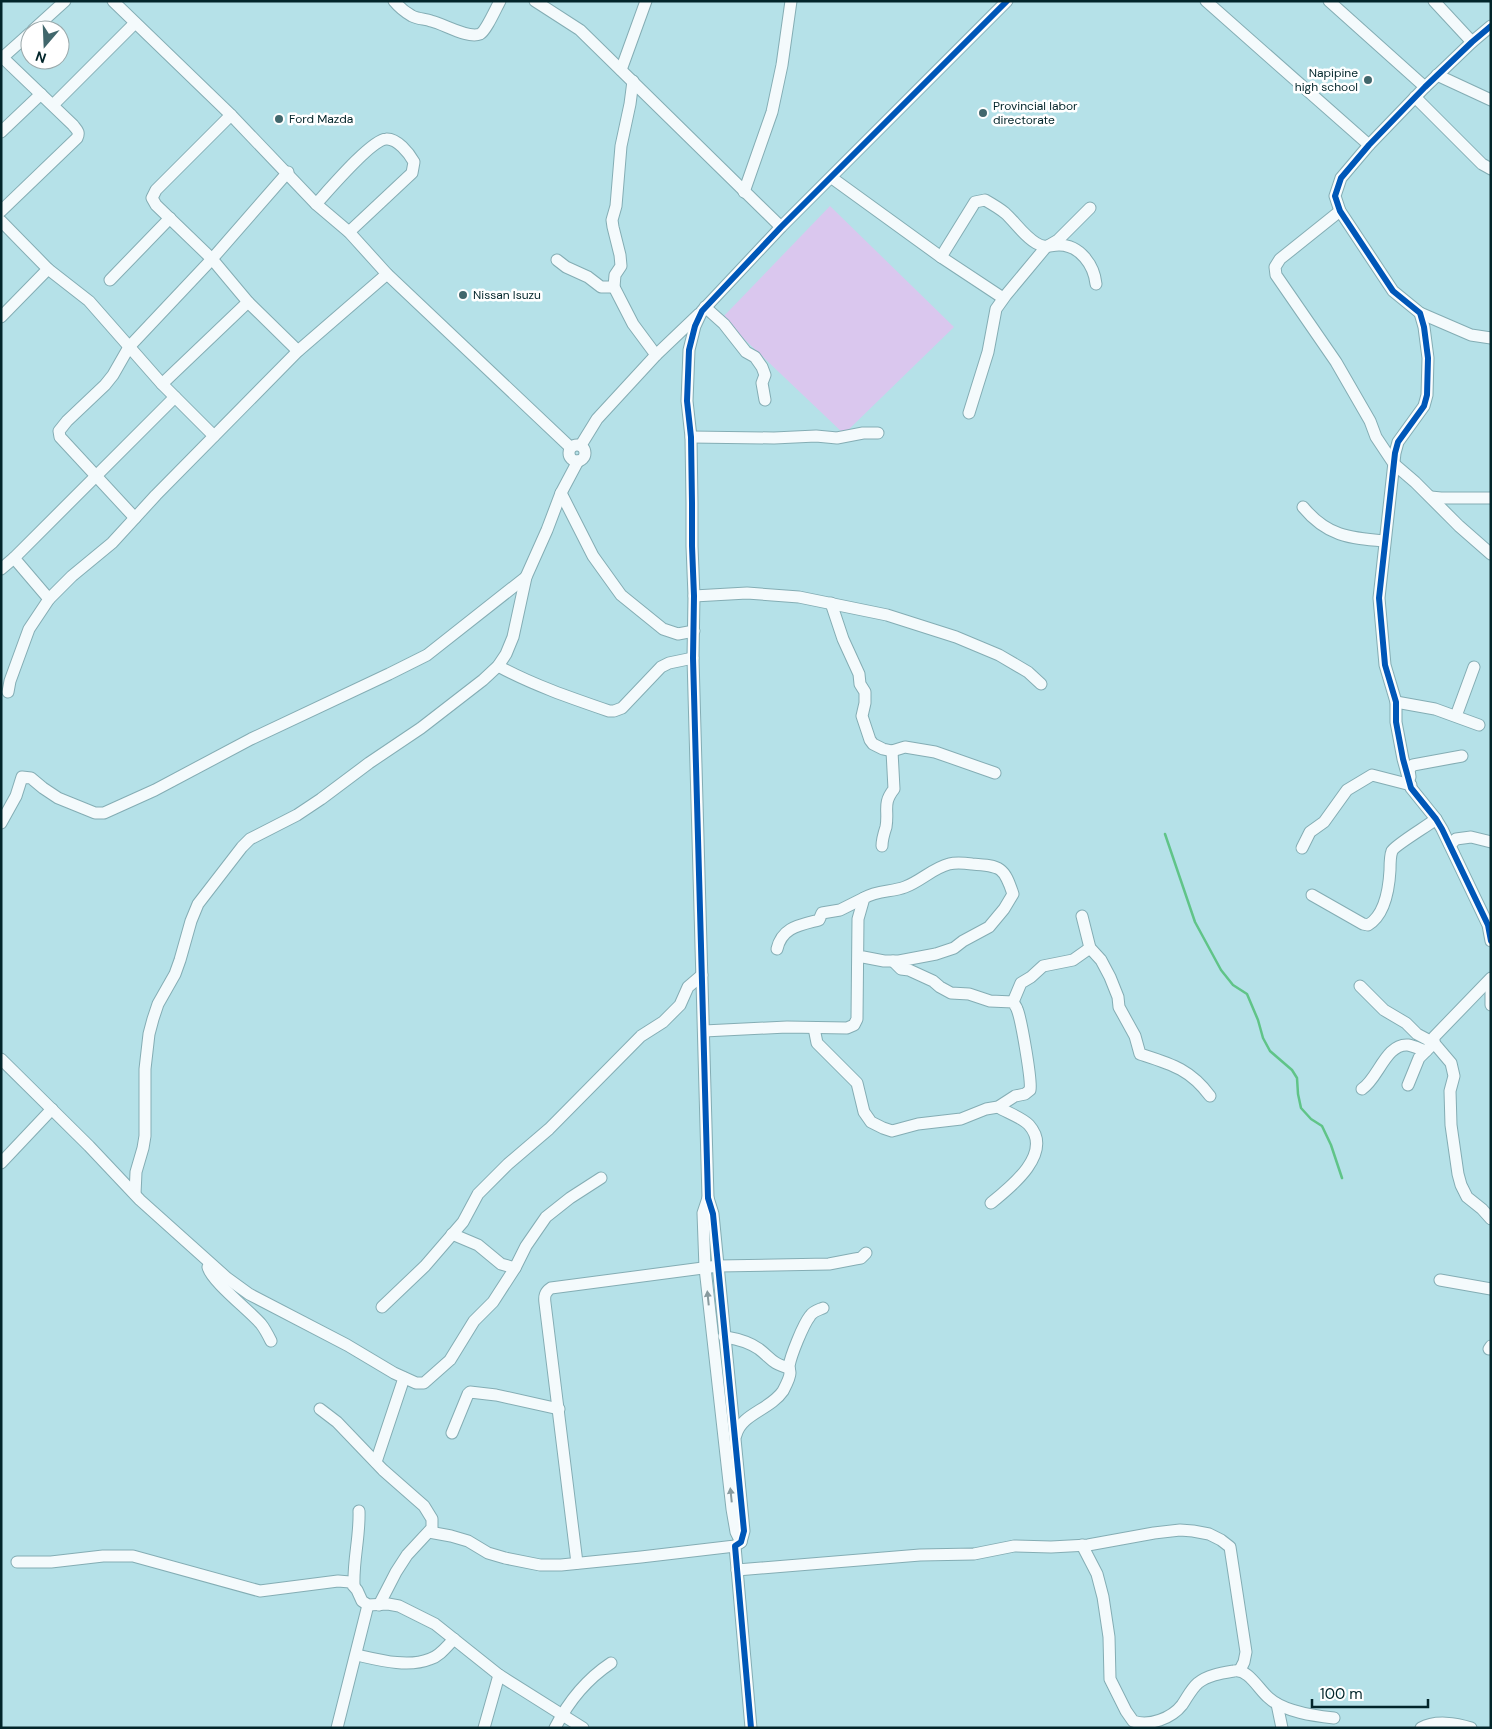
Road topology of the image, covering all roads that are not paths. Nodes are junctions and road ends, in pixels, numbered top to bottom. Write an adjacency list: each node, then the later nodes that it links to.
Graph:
1 (65, 1): 12 (street)
2 (113, 1): 13 (street)
3 (394, 1): 4 (street)
4 (500, 1)
5 (535, 1): 18 (street)
6 (646, 1): 18 (street)
7 (790, 1): 32 (street)
8 (1006, 1): 31 (street)
9 (1206, 1): 28 (street)
10 (1328, 1): 21 (street)
11 (1434, 1): 16 (street)
12 (44, 20)
13 (135, 23): 25 (street); 26 (street)
14 (1491, 26): 16 (street)
15 (20, 42): 17 (street)
16 (1472, 42): 19 (street)
17 (2, 58): 22 (street)
18 (621, 70): 20 (street)
19 (1437, 75): 21 (street); 24 (street)
20 (633, 82): 32 (street); 49 (street)
21 (1425, 87): 23 (street)
22 (40, 94): 25 (street); 27 (street)
23 (1415, 97): 28 (street); 29 (street)
24 (1491, 100)
25 (53, 105): 35 (street)
26 (231, 115): 30 (street); 37 (street)
27 (1, 132)
28 (1369, 145): 36 (street)
29 (1491, 169)
30 (288, 172): 33 (street); 43 (street)
31 (832, 178): 39 (street); 42 (street)
32 (744, 192): 39 (street)
33 (316, 204): 40 (street); 40 (street)
34 (1090, 208): 41 (street)
35 (1, 211)
36 (1340, 211): 53 (street); 67 (street)
37 (170, 218): 43 (street); 47 (street)
38 (2, 226): 45 (street)
39 (781, 227): 52 (street)
40 (349, 232): 46 (street)
41 (1046, 247): 42 (street); 48 (street); 50 (street)
42 (941, 257): 50 (street)
43 (212, 259): 51 (street); 56 (street)
44 (557, 260): 49 (street)
45 (48, 269): 54 (street); 56 (street)
46 (386, 274): 57 (street); 66 (street)
47 (110, 280)
48 (1096, 284)
49 (614, 287): 58 (street)
50 (1003, 298): 62 (street)
51 (248, 302): 57 (street); 59 (street)
52 (704, 309): 58 (street); 61 (street); 65 (street)
53 (1420, 313): 55 (street); 67 (street)
54 (1, 317)
55 (1491, 338)
56 (129, 347): 59 (street); 68 (street)
57 (298, 352): 64 (street)
58 (656, 355): 66 (street)
59 (162, 384): 60 (street)
60 (175, 397): 64 (street); 68 (street)
61 (765, 400)
62 (969, 412)
63 (878, 433): 65 (street)
64 (214, 436): 73 (street)
65 (691, 437): 79 (street)
66 (575, 446): 69 (street)
67 (1394, 464): 70 (street); 74 (street)
68 (97, 476): 73 (street); 76 (street)
69 (561, 493): 78 (street); 82 (street)
70 (1431, 497): 71 (street); 75 (street)
71 (1491, 498)
72 (1303, 507): 74 (street)
73 (135, 518): 80 (street)
74 (1384, 541): 88 (street)
75 (1491, 554)
76 (14, 558): 77 (street); 80 (street)
77 (1, 569)
78 (526, 577): 84 (street); 96 (street)
79 (694, 596): 81 (street); 82 (street)
80 (49, 599): 87 (street)
81 (831, 603): 86 (street); 91 (street)
82 (694, 631): 83 (street)
83 (693, 658): 84 (street); 109 (street)
84 (498, 666): 126 (street)
85 (1474, 667): 89 (street)
86 (1041, 684)
87 (8, 692)
88 (1396, 702): 89 (street); 94 (street)
89 (1456, 716): 90 (street)
90 (1479, 725)
91 (892, 750): 93 (street); 99 (street)
92 (1462, 756): 94 (street)
93 (995, 773)
94 (1413, 788): 95 (street); 100 (street)
95 (1436, 819): 98 (street); 101 (street)
96 (1, 823)
97 (1491, 842): 98 (street)
98 (1450, 845): 104 (street)
99 (882, 846)
100 (1302, 848)
101 (1312, 895)
102 (864, 898): 105 (street); 107 (street); 108 (street)
103 (1082, 916): 106 (street)
104 (1491, 941)
105 (778, 948)
106 (1090, 948): 113 (street); 121 (street)
107 (858, 956): 108 (street); 115 (street)
108 (893, 961): 113 (street)
109 (702, 975): 116 (street); 130 (street)
110 (1491, 978): 117 (street)
111 (1491, 983): 114 (street)
112 (1360, 986): 117 (street)
113 (1013, 1002): 122 (street)
114 (1491, 1005)
115 (814, 1028): 116 (street); 122 (street)
116 (704, 1031): 127 (street)
117 (1430, 1047): 119 (street); 120 (street); 129 (street)
118 (1, 1059): 123 (street)
119 (1408, 1085)
120 (1362, 1089)
121 (1210, 1096)
122 (998, 1107): 128 (street)
123 (52, 1109): 124 (street); 126 (street)
124 (1, 1163)
125 (601, 1178): 134 (street)
126 (135, 1194): 132 (street)
127 (708, 1198): 133 (street); 135 (street)
128 (991, 1203)
129 (1491, 1219)
130 (452, 1234): 134 (street); 138 (street)
131 (866, 1252): 133 (street)
132 (208, 1261): 143 (street); 145 (street)
133 (718, 1266): 135 (street); 140 (street)
134 (515, 1268): 145 (street)
135 (705, 1268): 141 (street, one-way to 135); 147 (street)
136 (1440, 1280): 137 (street)
137 (1491, 1289)
138 (382, 1307)
139 (823, 1308): 144 (street)
140 (723, 1318): 141 (street); 142 (street)
141 (710, 1319): 153 (street, one-way to 141)
142 (724, 1336): 144 (street); 149 (street)
143 (272, 1341)
144 (789, 1368): 149 (street)
145 (404, 1378): 150 (street)
146 (320, 1409): 150 (street)
147 (559, 1409): 148 (street); 156 (street)
148 (452, 1433)
149 (735, 1439): 153 (street)
150 (376, 1462): 152 (street)
151 (359, 1511): 158 (street)
152 (429, 1532): 156 (street); 159 (street)
153 (738, 1544): 156 (street); 157 (street)
154 (1082, 1545): 157 (street); 163 (street); 168 (street)
155 (17, 1562): 158 (street)
156 (577, 1563)
157 (737, 1570): 173 (street)
158 (354, 1585): 159 (street)
159 (374, 1605): 160 (street); 161 (street)
160 (454, 1639): 161 (street); 164 (street)
161 (357, 1655): 169 (street)
162 (611, 1663): 166 (street)
163 (1240, 1670): 165 (street); 168 (street)
164 (499, 1675): 166 (street); 170 (street)
165 (1277, 1704): 167 (street); 174 (street)
166 (561, 1715): 171 (street); 172 (street)
167 (1334, 1718)
168 (1137, 1725)
169 (337, 1728)
170 (484, 1728)
171 (555, 1728)
172 (583, 1728)
173 (751, 1728)
174 (1282, 1728)
175 (1420, 1728): 176 (street)
176 (1471, 1728)

